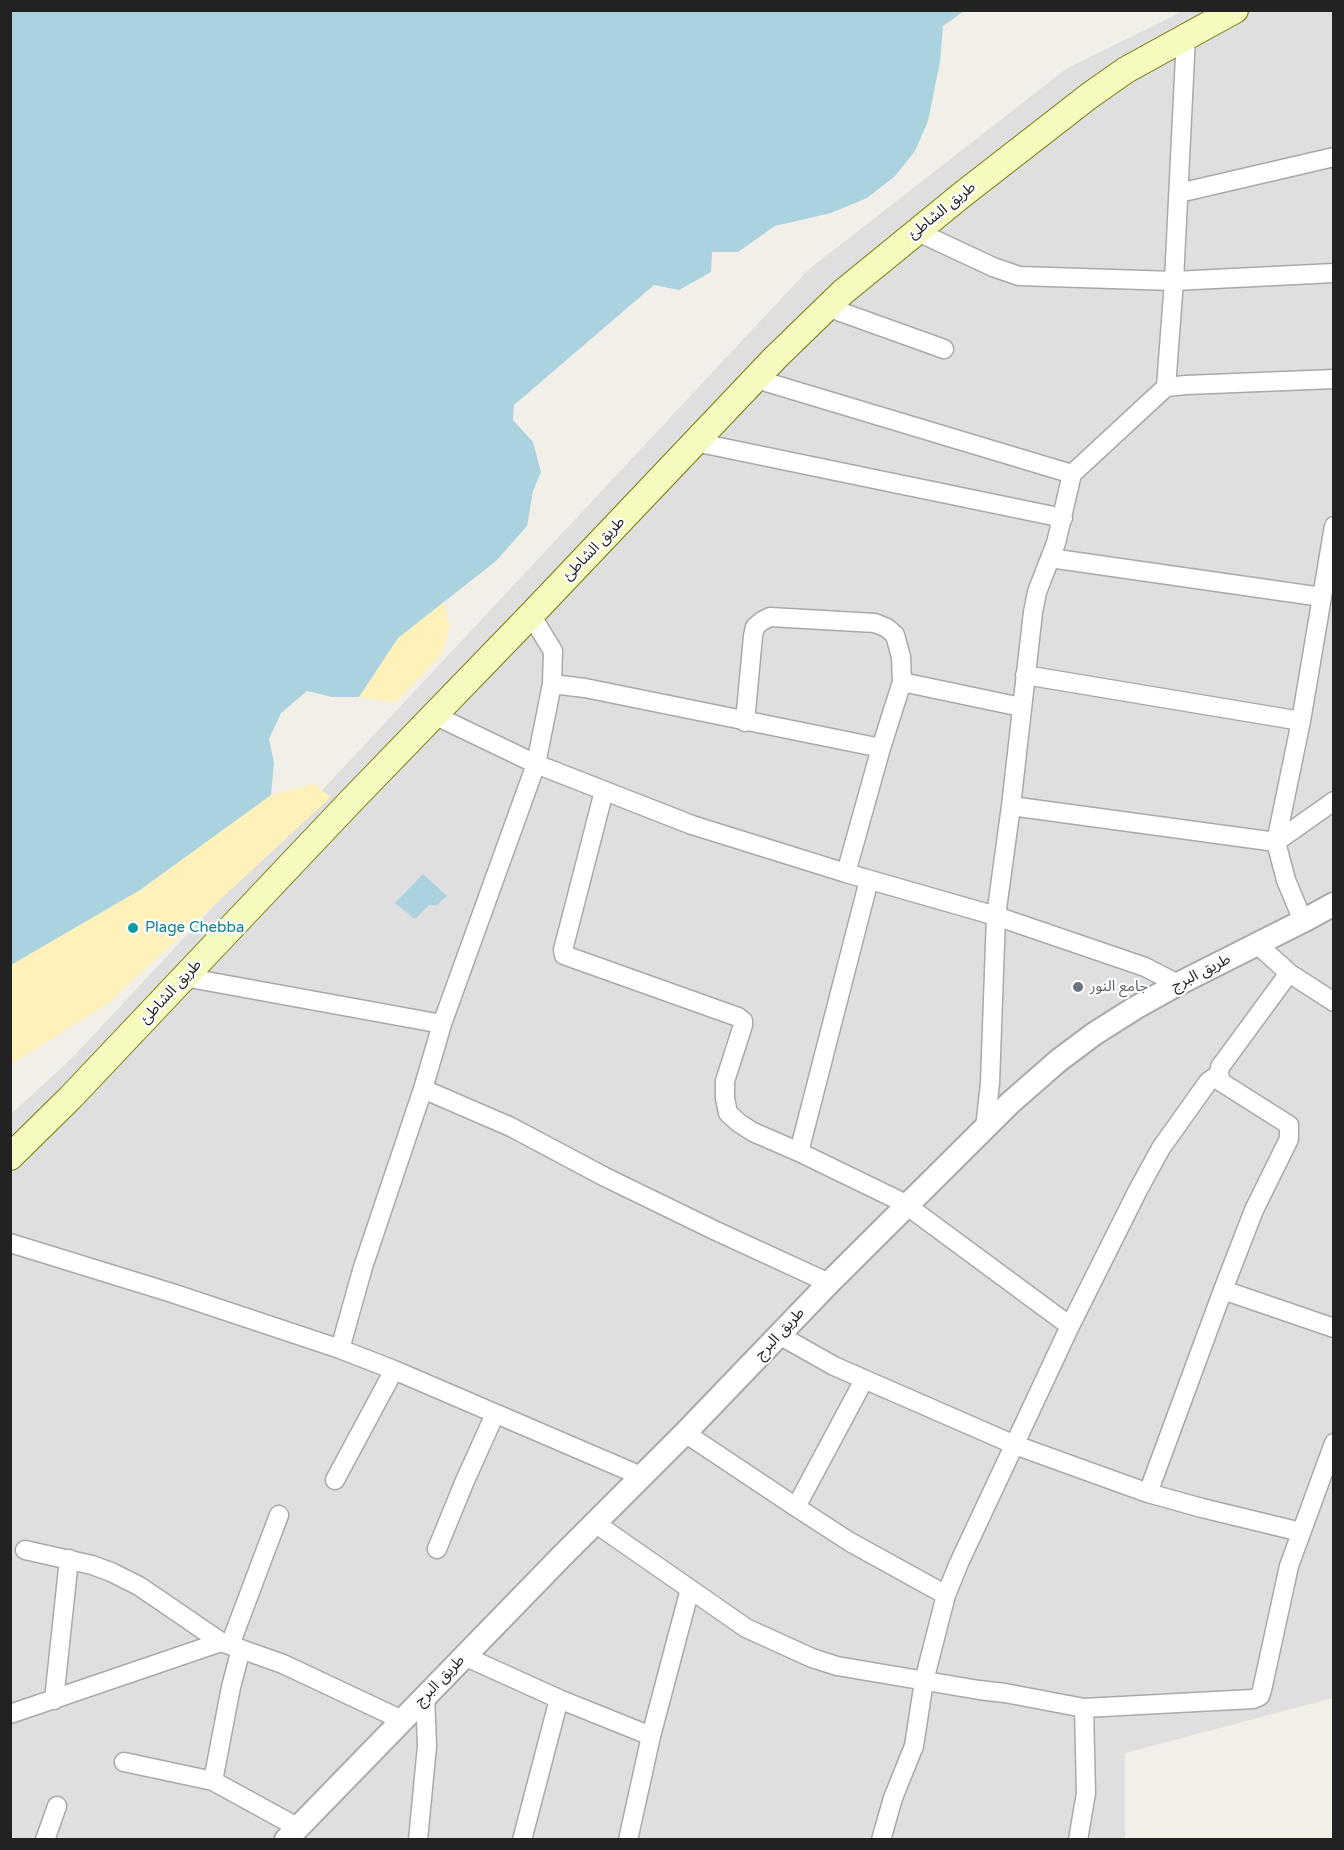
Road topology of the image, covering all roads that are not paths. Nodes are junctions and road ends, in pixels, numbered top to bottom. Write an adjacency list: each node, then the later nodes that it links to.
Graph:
1 (1235, 10): 2 (main road, طريق الشاطئ)
2 (1186, 36): 4 (street); 5 (main road, طريق الشاطئ)
3 (1334, 157): 4 (street)
4 (1179, 193): 7 (street)
5 (916, 231): 7 (street); 8 (main road, طريق الشاطئ)
6 (1334, 273): 7 (street)
7 (1174, 281): 12 (street)
8 (827, 307): 9 (street); 10 (main road, طريق الشاطئ)
9 (944, 349)
10 (756, 379): 13 (main road, طريق الشاطئ); 14 (street)
11 (1334, 380): 12 (street)
12 (1166, 387): 14 (street)
13 (695, 442): 15 (street); 20 (main road, طريق الشاطئ)
14 (1072, 474): 15 (street)
15 (1063, 518): 17 (street)
16 (1334, 526): 18 (street)
17 (1050, 558): 19 (street); 21 (street)
18 (1330, 565): 19 (street)
19 (1322, 597): 26 (street)
20 (531, 615): 23 (street); 25 (main road, طريق الشاطئ)
21 (1025, 675): 24 (street); 26 (street)
22 (902, 682): 24 (street); 27 (street); 28 (street)
23 (552, 684): 27 (street); 29 (street)
24 (1021, 707): 32 (street)
25 (434, 715): 29 (street); 41 (main road, طريق الشاطئ)
26 (1301, 721): 33 (street)
27 (745, 722): 28 (street)
28 (881, 748): 34 (street)
29 (536, 764): 30 (street); 44 (street)
30 (604, 791): 34 (street); 48 (street)
31 (1334, 801): 33 (street)
32 (1011, 806): 33 (street); 37 (street)
33 (1276, 842): 38 (street)
34 (846, 873): 35 (street)
35 (869, 880): 37 (street); 48 (street)
36 (1334, 904): 38 (street, طريق البرج)
37 (996, 916): 42 (street); 47 (street)
38 (1303, 921): 39 (street, طريق البرج)
39 (1257, 944): 40 (street); 42 (street, طريق البرج)
40 (1289, 973): 43 (street); 45 (street)
41 (184, 977): 44 (street); 49 (main road, طريق الشاطئ)
42 (1179, 984): 47 (street, طريق البرج)
43 (1334, 1002)
44 (442, 1024): 46 (street)
45 (1219, 1074): 53 (street); 54 (street)
46 (423, 1089): 52 (street); 57 (street)
47 (985, 1128): 50 (street, طريق البرج)
48 (799, 1152): 50 (street)
49 (10, 1157)
50 (907, 1205): 52 (street, طريق البرج); 54 (street)
51 (10, 1243): 57 (street)
52 (829, 1283): 56 (street, طريق البرج)
53 (1222, 1290): 55 (street); 66 (street)
54 (1070, 1326): 63 (street)
55 (1334, 1328)
56 (779, 1335): 59 (street); 61 (street, طريق البرج)
57 (340, 1349): 58 (street)
58 (394, 1370): 60 (street); 65 (street)
59 (864, 1380): 63 (street); 67 (street)
60 (495, 1414): 64 (street); 71 (street)
61 (685, 1433): 64 (street, طريق البرج); 67 (street)
62 (1334, 1443): 70 (street)
63 (1015, 1445): 66 (street); 75 (street)
64 (641, 1476): 69 (street, طريق البرج)
65 (335, 1480)
66 (1148, 1493): 70 (street)
67 (795, 1507): 75 (street)
68 (279, 1515): 76 (street)
69 (595, 1524): 74 (street); 77 (street, طريق البرج)
70 (1301, 1532): 82 (street)
71 (437, 1549)
72 (25, 1550): 73 (street)
73 (69, 1559): 76 (street); 81 (street)
74 (690, 1589): 78 (street); 85 (street)
75 (946, 1595): 78 (street)
76 (231, 1646): 81 (street); 84 (street); 87 (street)
77 (464, 1656): 79 (street, طريق البرج); 80 (street)
78 (924, 1681): 82 (street); 94 (street)
79 (425, 1696): 84 (street, طريق البرج); 91 (street)
80 (559, 1699): 85 (street); 92 (street)
81 (54, 1700): 83 (street)
82 (1084, 1708): 95 (street)
83 (10, 1714)
84 (402, 1720): 89 (street, طريق البرج)
85 (651, 1736): 93 (street)
86 (124, 1762): 87 (street)
87 (213, 1781): 89 (street)
88 (57, 1806): 90 (street)
89 (291, 1833)
90 (45, 1839)
91 (418, 1839)
92 (522, 1839)
93 (628, 1839)
94 (882, 1839)
95 (1078, 1839)

